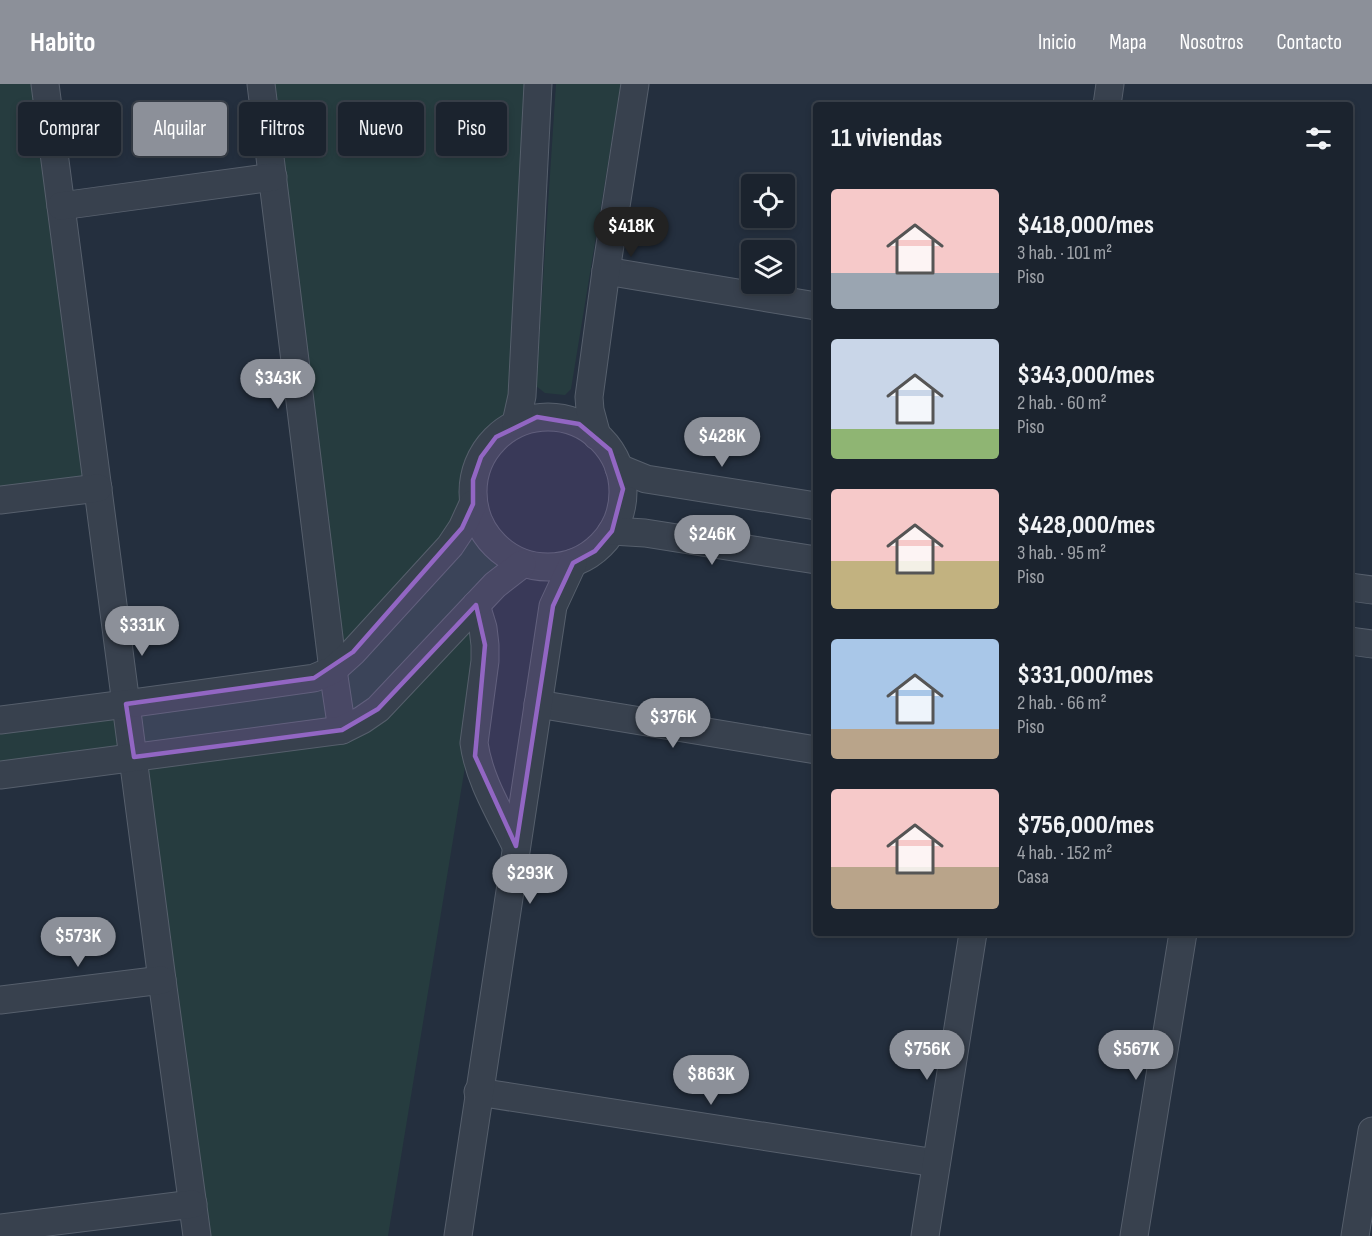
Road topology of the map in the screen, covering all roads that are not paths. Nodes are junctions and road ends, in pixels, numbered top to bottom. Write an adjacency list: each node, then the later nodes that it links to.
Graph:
1 (45, 84): 8 (street)
2 (261, 84): 7 (street)
3 (538, 84): 11 (street)
4 (635, 84): 9 (street)
5 (1110, 84): 6 (street)
6 (1107, 102)
7 (273, 177): 8 (street); 27 (street)
8 (61, 206): 14 (street)
9 (606, 271): 10 (street); 12 (street)
10 (813, 306)
11 (516, 423): 12 (street); 16 (street)
12 (597, 436): 13 (street)
13 (619, 468): 17 (street); 18 (street)
14 (98, 488): 15 (street); 28 (street)
15 (0, 500)
16 (473, 504): 21 (street); 27 (street)
17 (813, 506)
18 (612, 531): 19 (street); 20 (street)
19 (813, 560)
20 (573, 563): 21 (street); 29 (street)
21 (522, 564): 24 (street)
22 (1353, 587): 23 (street)
23 (1372, 590)
24 (476, 605): 31 (street); 35 (street)
25 (1353, 641): 26 (street)
26 (1372, 644)
27 (333, 670): 28 (street); 31 (street)
28 (126, 704): 30 (street); 33 (street)
29 (538, 704): 32 (street); 35 (street)
30 (0, 720)
31 (342, 730): 33 (street)
32 (813, 750)
33 (134, 757): 34 (street); 38 (street)
34 (0, 775)
35 (516, 846): 40 (street)
36 (973, 936): 42 (street)
37 (1183, 936): 48 (street)
38 (162, 980): 39 (street); 43 (street)
39 (0, 1000)
40 (478, 1092): 42 (street); 46 (street)
41 (1372, 1131): 49 (street)
42 (936, 1163): 47 (street)
43 (193, 1204): 44 (street); 45 (street)
44 (0, 1228)
45 (197, 1236)
46 (458, 1236)
47 (925, 1236)
48 (1134, 1236)
49 (1355, 1236)

